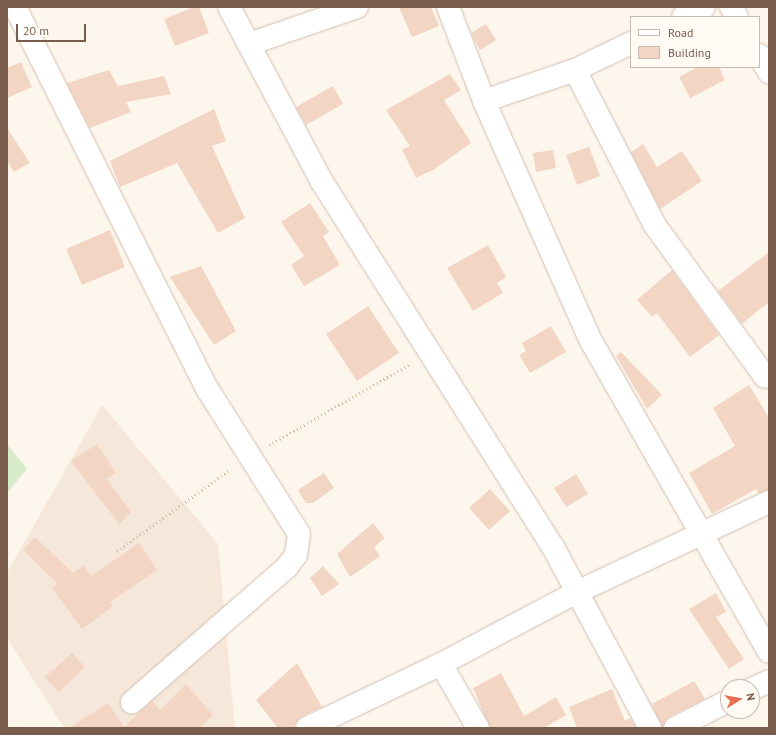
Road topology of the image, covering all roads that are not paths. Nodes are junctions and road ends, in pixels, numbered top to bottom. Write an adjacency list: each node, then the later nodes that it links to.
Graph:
1 (15, 7): 21 (street)
2 (229, 7): 10 (street)
3 (357, 7): 10 (street)
4 (448, 7): 14 (street)
5 (704, 7): 7 (street)
6 (731, 7): 8 (street)
7 (685, 16)
8 (736, 16)
9 (630, 43): 12 (street)
10 (249, 44): 18 (street)
11 (760, 57): 13 (street)
12 (575, 70): 14 (street); 15 (street)
13 (769, 72)
14 (484, 101): 17 (street)
15 (768, 378)
16 (769, 502): 17 (street)
17 (700, 534): 18 (street); 19 (street)
18 (579, 592): 20 (street); 25 (street)
19 (769, 652)
20 (441, 664): 23 (street); 24 (street)
21 (132, 702)
22 (720, 705): 26 (street)
23 (307, 728)
24 (478, 728)
25 (650, 728)
26 (675, 728)

